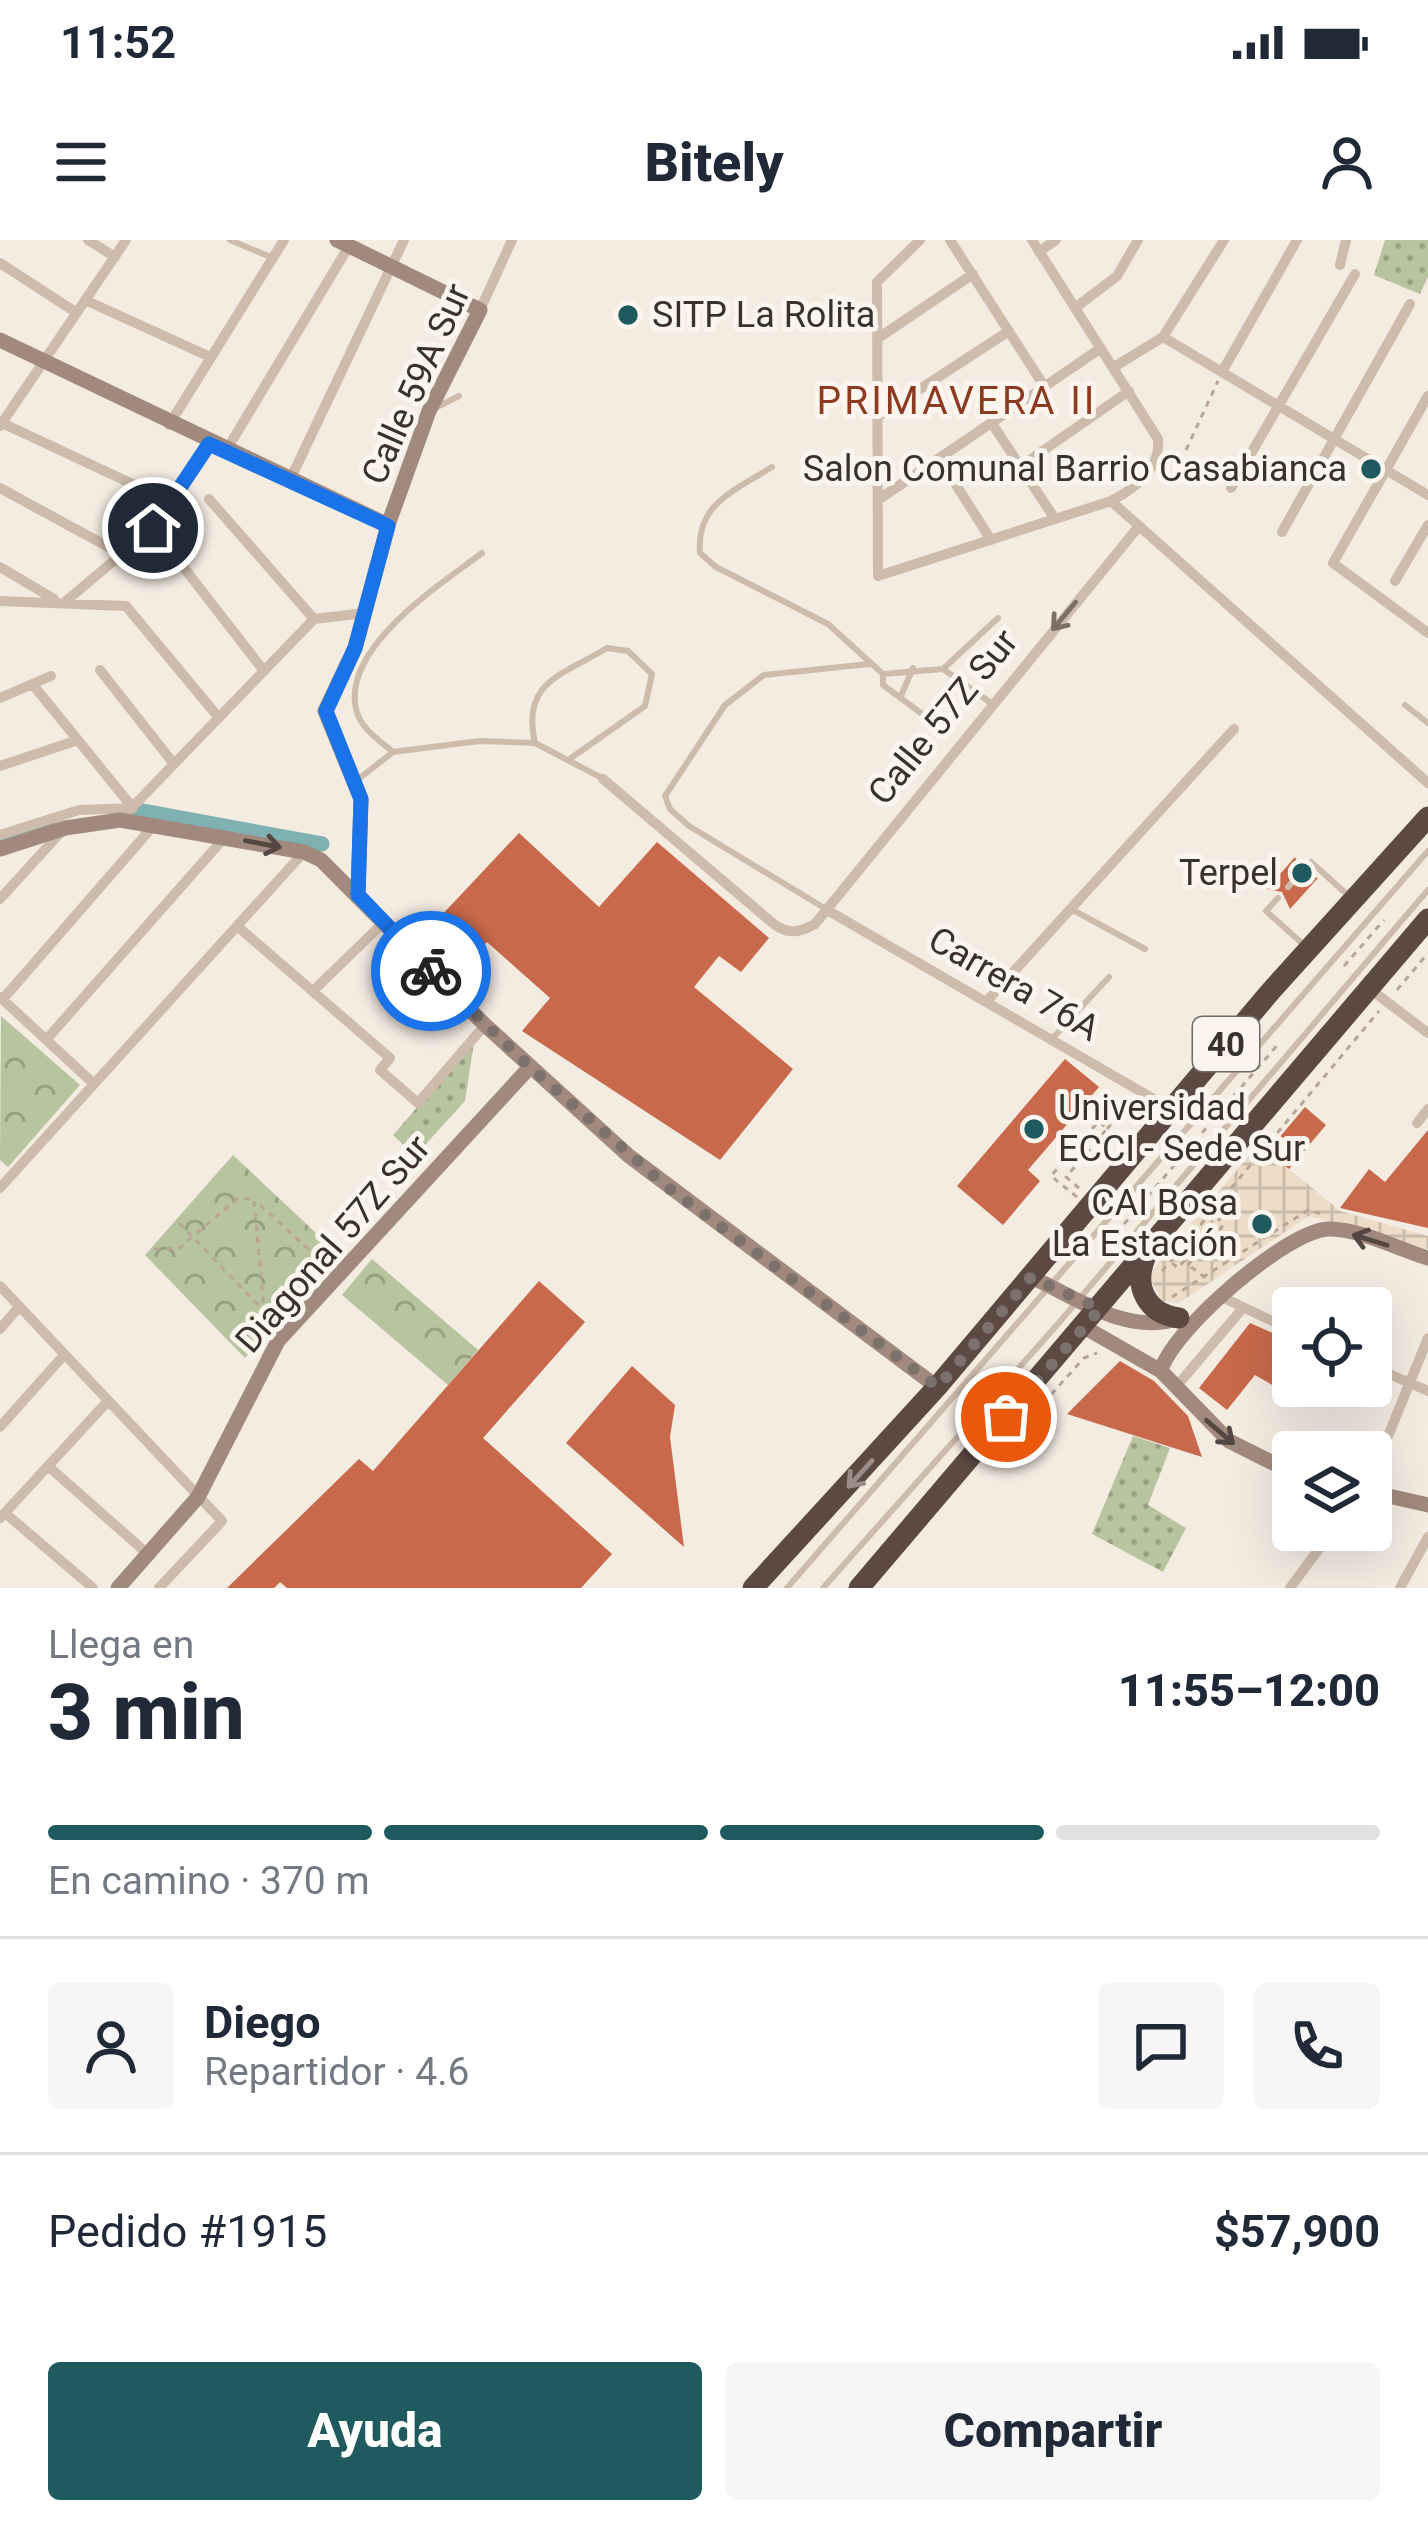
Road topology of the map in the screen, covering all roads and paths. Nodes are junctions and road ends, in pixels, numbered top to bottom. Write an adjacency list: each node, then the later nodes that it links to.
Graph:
1 (88, 240): 16 (street)
2 (126, 240): 16 (street)
3 (230, 240): 17 (lane)
4 (284, 240): 17 (street)
5 (404, 240): 20 (street)
6 (512, 240): 26 (street, Calle 59A Sur)
7 (920, 240): 30 (street)
8 (950, 240): 21 (street)
9 (1056, 240): 15 (street)
10 (1138, 240): 25 (street)
11 (1297, 240): 36 (street)
12 (1346, 240): 19 (street)
13 (1222, 241): 29 (street)
14 (343, 243): 20 (street); 48 (street)
15 (1036, 246): 25 (street)
16 (115, 257): 23 (street)
17 (273, 258): 33 (street)
18 (0, 263): 27 (street)
19 (1340, 265)
20 (391, 267): 26 (street); 55 (street)
21 (973, 274): 28 (street); 30 (street)
22 (1355, 274): 41 (street)
23 (85, 300): 27 (street); 33 (street)
24 (1411, 304): 47 (street)
25 (1076, 308): 32 (street)
26 (479, 310): 42 (street, Calle 59A Sur)
27 (77, 313): 34 (street)
28 (1009, 332): 37 (street); 43 (street)
29 (1163, 337): 35 (street); 36 (street)
30 (877, 339): 43 (street)
31 (0, 340): 34 (street)
32 (1101, 347): 35 (street); 37 (street)
33 (208, 356): 46 (street)
34 (42, 364): 45 (street); 46 (street)
35 (1114, 367): 38 (street)
36 (1222, 372): 41 (street); 50 (path)
37 (1044, 386): 44 (street)
38 (1129, 391): 52 (street); 61 (street)
39 (1428, 396): 54 (street)
40 (460, 397): 42 (lane)
41 (1278, 406): 47 (street); 57 (street)
42 (428, 411): 65 (street, Calle 59A Sur)
43 (877, 417): 60 (street)
44 (992, 422): 51 (street); 52 (street)
45 (1, 424): 62 (street)
46 (169, 425): 49 (street)
47 (1334, 439): 54 (street); 67 (street)
48 (232, 440)
49 (209, 444): 55 (street); 62 (street)
50 (1186, 451)
51 (939, 458): 60 (street); 68 (street)
52 (1021, 466): 63 (street)
53 (772, 467): 80 (lane)
54 (1386, 470): 58 (street); 79 (street)
55 (289, 482): 65 (street)
56 (0, 488): 71 (street)
57 (1231, 488)
58 (1428, 495)
59 (208, 500): 78 (street)
60 (878, 500): 68 (street)
61 (1111, 501): 63 (street); 66 (street)
62 (172, 503): 71 (street)
63 (1055, 519): 68 (street)
64 (1428, 525): 73 (street)
65 (388, 526): 76 (street, Calle 59A Sur)
66 (1139, 526): 90 (street, Calle 57Z Sur, one-way to 90); 104 (street)
67 (1282, 532)
68 (991, 540)
69 (482, 553): 98 (lane)
70 (174, 555): 84 (street)
71 (125, 556): 74 (street)
72 (0, 567): 74 (street)
73 (1395, 581)
74 (60, 600): 75 (street); 92 (street)
75 (0, 601)
76 (365, 613): 78 (street); 103 (street, Calle 59A Sur)
77 (998, 618): 82 (lane)
78 (314, 619): 84 (street)
79 (1428, 633)
80 (869, 664): 85 (lane); 123 (lane)
81 (913, 668): 82 (lane); 85 (lane); 89 (lane)
82 (944, 669): 90 (lane)
83 (100, 670): 100 (street)
84 (264, 671): 92 (street)
85 (883, 674): 89 (lane)
86 (51, 676): 87 (street)
87 (34, 686): 88 (street); 96 (street)
88 (0, 698)
89 (900, 698): 93 (lane)
90 (991, 703): 123 (street, Calle 57Z Sur)
91 (1405, 705): 94 (lane)
92 (219, 718): 100 (street)
93 (933, 722)
94 (1428, 723)
95 (1234, 729): 122 (street)
96 (75, 741): 101 (street); 105 (street)
97 (535, 742): 98 (lane); 99 (lane); 99 (lane)
98 (393, 752): 103 (lane)
99 (571, 758): 102 (lane)
100 (174, 764): 105 (street)
101 (0, 766)
102 (604, 779): 123 (street, Calle 57Z Sur)
103 (356, 781): 118 (street, Calle 59A Sur)
104 (1428, 782)
105 (126, 814): 107 (street); 108 (street); 109 (street)
106 (1428, 817): 121 (highway, 40)
107 (155, 824): 110 (street); 135 (street)
108 (64, 828): 111 (street); 120 (street)
109 (0, 836)
110 (225, 837): 113 (street, one-way to 113); 139 (street)
111 (0, 849)
112 (1428, 850): 166 (lane)
113 (304, 852): 118 (street); 127 (street)
114 (1306, 866): 121 (lane)
115 (1296, 878): 116 (lane)
116 (1288, 887)
117 (1428, 890): 168 (lane)
118 (358, 895): 126 (street)
119 (1278, 898): 129 (lane)
120 (0, 899)
121 (1354, 900): 129 (highway, 40)
122 (1071, 908): 128 (lane); 136 (street)
123 (827, 910): 136 (street, Carrera 76A)
124 (1428, 919): 134 (highway, 40)
125 (1384, 920): 131 (path)
126 (384, 922): 133 (street); 137 (street)
127 (237, 926): 133 (street); 143 (street)
128 (1145, 949)
129 (1309, 949): 144 (highway, 40)
130 (1428, 952): 134 (path)
131 (1345, 966)
132 (1109, 976): 140 (lane)
133 (313, 992): 137 (street)
134 (1378, 995): 138 (street); 151 (path); 157 (highway, 40)
135 (1, 998): 139 (street)
136 (986, 1002): 140 (street, Carrera 76A)
137 (484, 1025): 142 (street)
138 (1428, 1033)
139 (46, 1040): 143 (street)
140 (1051, 1040): 144 (street, Carrera 76A)
141 (1280, 1042): 152 (path)
142 (530, 1067): 184 (street); 192 (street, Diagonal 57Z Sur)
143 (94, 1084): 149 (street)
144 (1171, 1109): 152 (highway, 40)
145 (1428, 1109): 147 (street)
146 (1121, 1112): 148 (path)
147 (1417, 1123)
148 (1108, 1129): 152 (path); 152 (path)
149 (0, 1189)
150 (254, 1199): 155 (path); 161 (path); 172 (path)
151 (1220, 1201): 154 (path); 158 (path)
152 (1098, 1207): 162 (highway, 40)
153 (179, 1223): 155 (path)
154 (1217, 1223): 157 (path); 160 (path)
155 (192, 1237): 156 (path); 172 (path)
156 (154, 1249)
157 (1154, 1253): 170 (highway, 40); 173 (highway)
158 (1174, 1255): 160 (path); 164 (path)
159 (1428, 1258): 167 (street, one-way to 167)
160 (1188, 1265): 163 (path)
161 (330, 1269)
162 (1031, 1277): 166 (street); 184 (highway, 40)
163 (1206, 1278)
164 (1154, 1280)
165 (0, 1286): 169 (street)
166 (1053, 1287): 168 (street); 204 (lane)
167 (1222, 1297): 171 (street); 173 (street); 181 (street)
168 (1079, 1299): 170 (street); 205 (lane)
169 (20, 1307): 177 (street); 179 (street)
170 (1100, 1309): 173 (street); 175 (highway, 40)
171 (1242, 1309): 174 (street); 185 (street)
172 (264, 1311): 176 (path); 180 (path)
173 (1179, 1318)
174 (1272, 1322)
175 (1084, 1327): 181 (street); 199 (highway, 40)
176 (280, 1328)
177 (0, 1329)
178 (1428, 1338): 183 (street)
179 (64, 1355): 187 (street); 188 (street)
180 (254, 1357)
181 (1161, 1371): 185 (street)
182 (1392, 1375): 183 (street)
183 (1410, 1383): 186 (street); 189 (street)
184 (938, 1387): 203 (highway, 40, one-way to 203)
185 (1176, 1387): 190 (street, one-way to 190)
186 (1428, 1390)
187 (108, 1401): 191 (street); 192 (street)
188 (0, 1427)
189 (1390, 1431)
190 (1272, 1462)
191 (48, 1466): 195 (street); 198 (street)
192 (198, 1497): 198 (street, Diagonal 57Z Sur); 202 (street)
193 (1392, 1497): 194 (street)
194 (1428, 1505)
195 (2, 1516): 200 (street)
196 (1428, 1537): 209 (street)
197 (1317, 1551): 208 (street)
198 (150, 1556): 201 (street, Diagonal 57Z Sur)
199 (886, 1556): 206 (highway, 40); 207 (highway)
200 (93, 1588)
201 (118, 1588)
202 (159, 1588)
203 (753, 1588)
204 (787, 1588)
205 (823, 1588)
206 (859, 1588)
207 (878, 1588)
208 (1290, 1588)
209 (1400, 1588)

